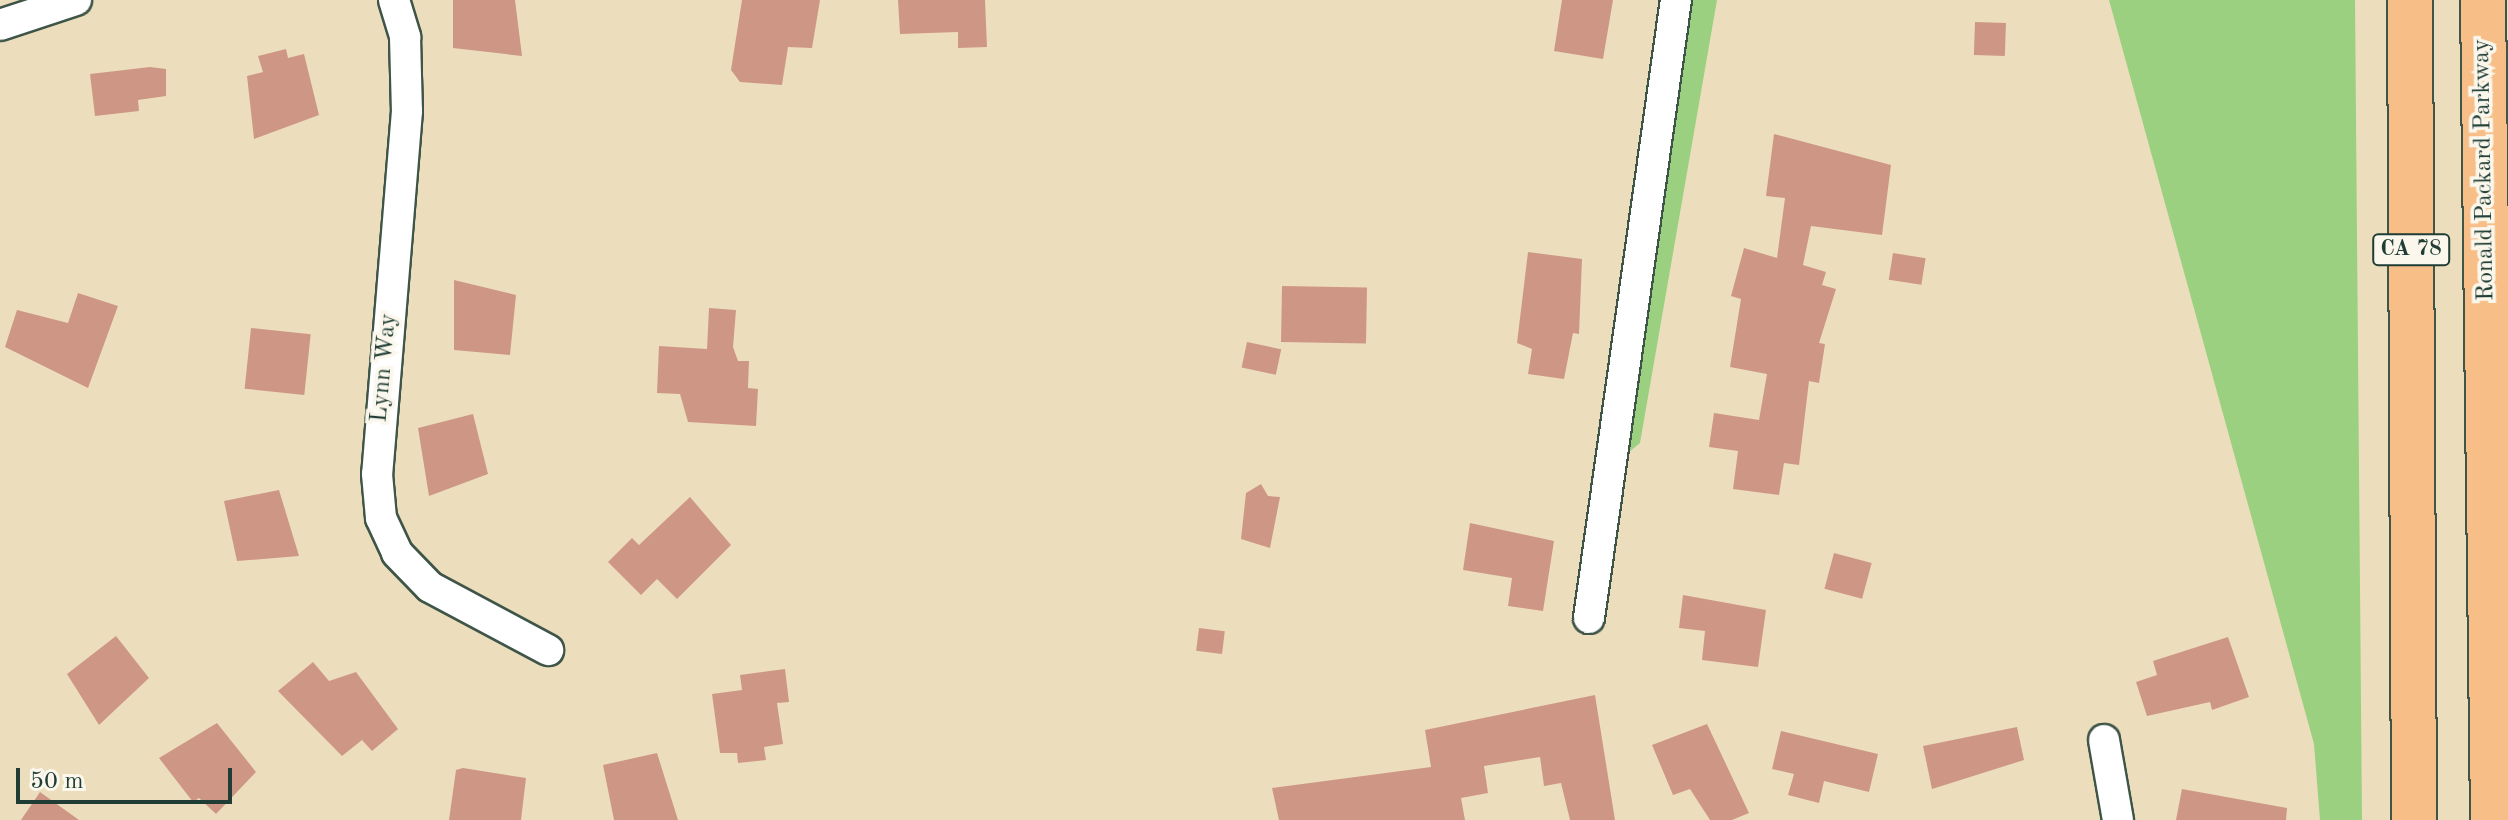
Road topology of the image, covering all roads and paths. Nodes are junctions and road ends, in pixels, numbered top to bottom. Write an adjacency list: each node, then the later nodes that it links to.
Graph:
1 (394, 0): 8 (street, Lynn Way)
2 (1676, 0): 7 (street)
3 (2410, 0): 11 (highway, CA 78)
4 (2483, 0): 12 (highway, Ronald Packard Parkway / CA 78)
5 (69, 1): 6 (street)
6 (0, 25)
7 (1589, 618)
8 (548, 650)
9 (2104, 740): 10 (street)
10 (2118, 820)
11 (2414, 820)
12 (2493, 820)

